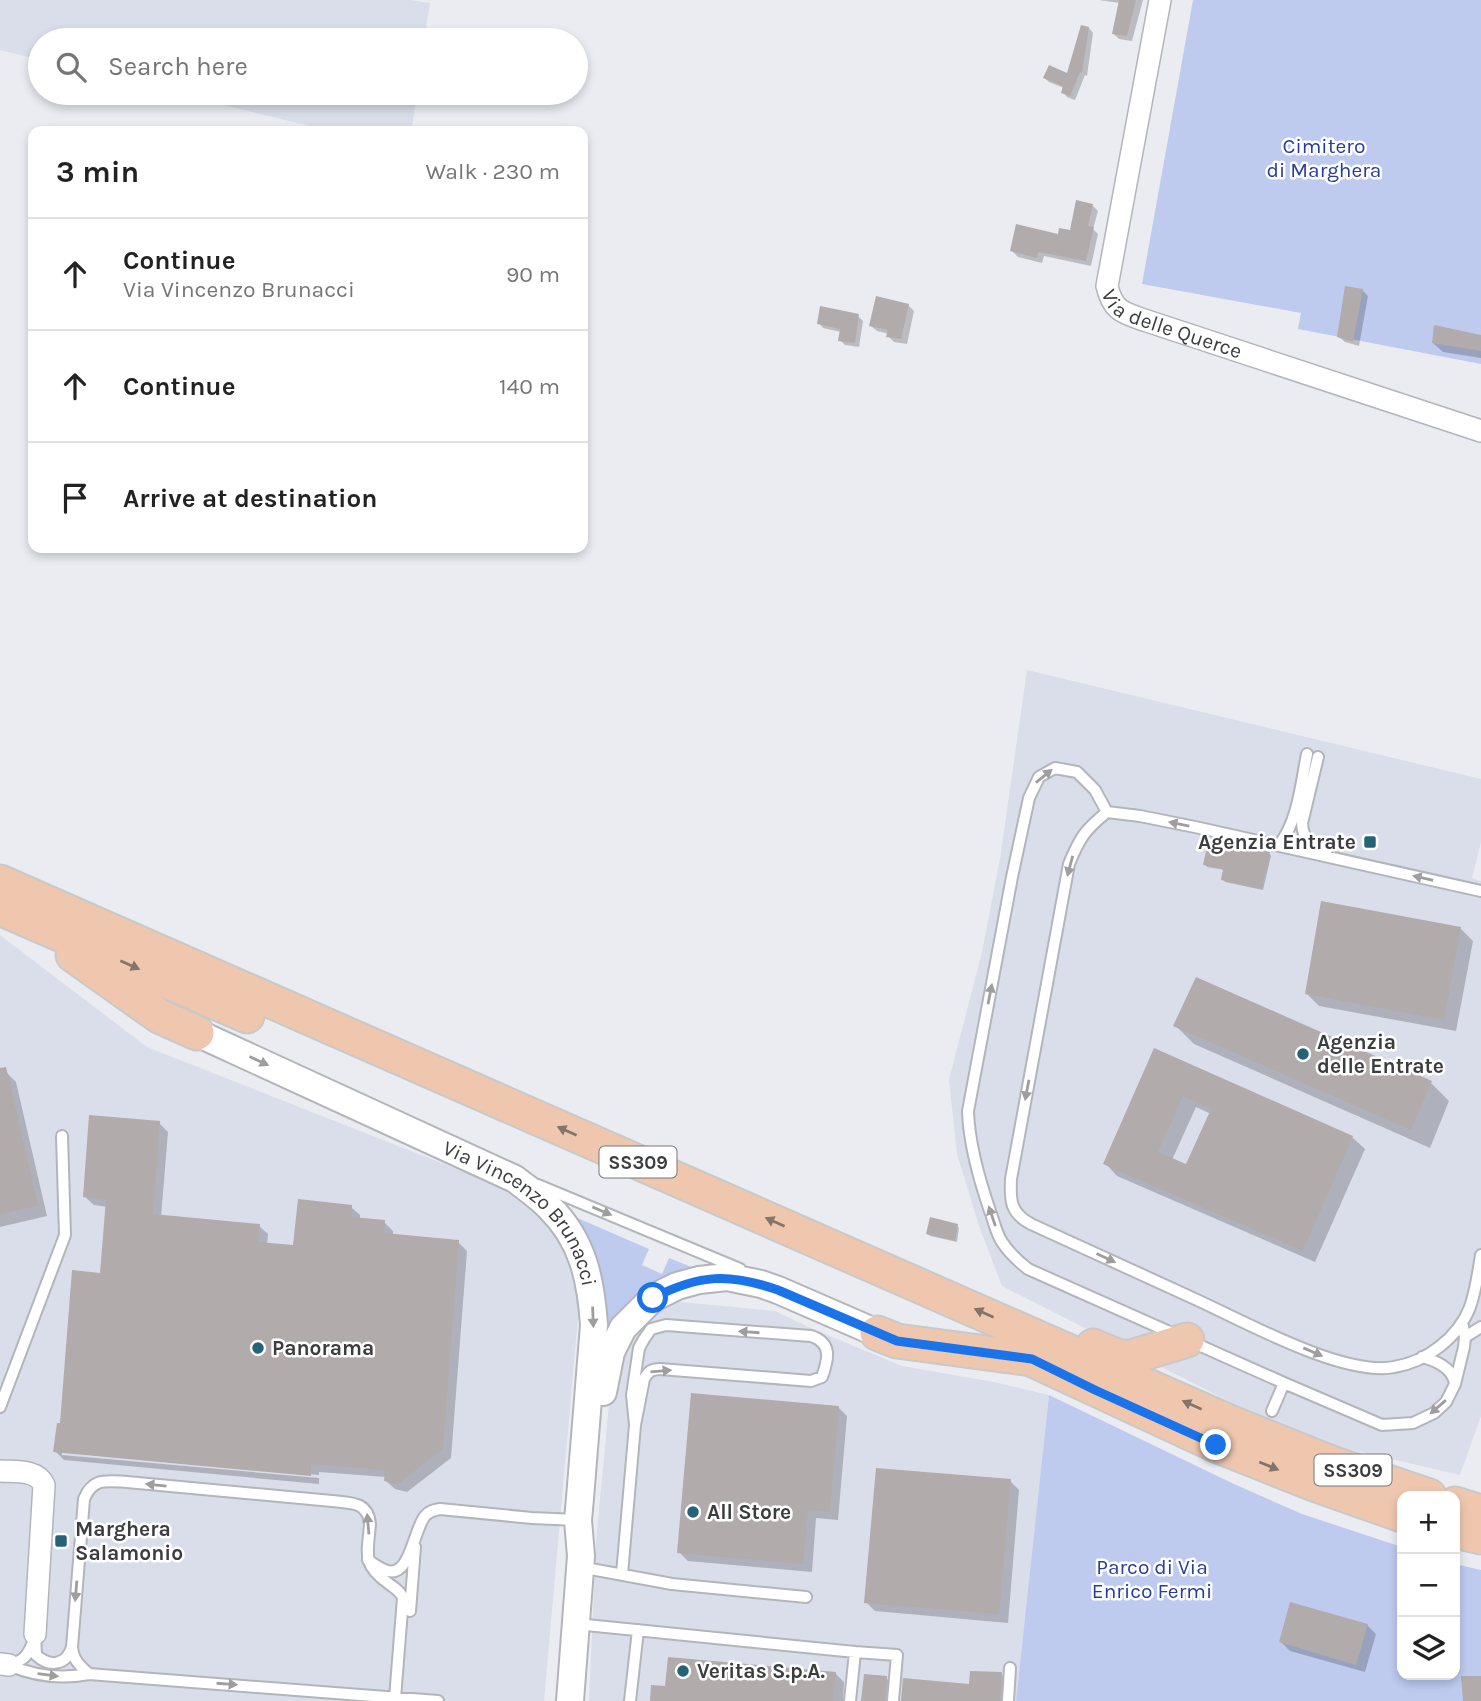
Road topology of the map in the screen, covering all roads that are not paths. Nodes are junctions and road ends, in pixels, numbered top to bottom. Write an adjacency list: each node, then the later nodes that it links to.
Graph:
1 (1160, 0): 2 (street, Via delle Querce)
2 (1481, 431)
3 (1107, 812): 4 (lane, one-way to 3); 17 (lane, one-way to 3); 19 (lane, one-way to 19)
4 (1279, 845): 5 (lane); 5 (lane)
5 (1365, 865): 6 (lane, one-way to 5)
6 (1481, 891)
7 (3, 901): 8 (main road); 18 (main road, SS309)
8 (197, 1033): 10 (street, Via Vincenzo Brunacci, one-way to 10)
9 (62, 1136): 22 (lane)
10 (515, 1179): 12 (lane, one-way to 12); 30 (street, Via Vincenzo Brunacci, one-way to 30)
11 (1481, 1255): 13 (lane)
12 (778, 1290): 15 (street, Via Vincenzo Brunacci); 30 (street, Via Vincenzo Brunacci)
13 (1462, 1322): 16 (lane); 19 (lane)
14 (1481, 1326): 16 (lane)
15 (877, 1333): 18 (main road)
16 (1465, 1338): 21 (lane)
17 (1187, 1340): 18 (main road); 20 (lane)
18 (1031, 1346): 26 (main road, SS309, one-way to 18); 29 (main road, SS309, one-way to 29)
19 (1422, 1357): 21 (lane)
20 (1284, 1383): 21 (lane, one-way to 20); 23 (lane)
21 (1455, 1384)
22 (0, 1406)
23 (1272, 1411)
24 (635, 1425): 24 (lane, one-way to 24); 36 (lane)
25 (0, 1471): 40 (street)
26 (1414, 1491)
27 (1460, 1506): 28 (main road)
28 (1481, 1512)
29 (1397, 1513)
30 (584, 1521): 32 (lane); 35 (street, Via Vincenzo Brunacci)
31 (1460, 1532): 33 (main road)
32 (416, 1533): 34 (lane); 47 (lane)
33 (1481, 1537)
34 (368, 1560): 41 (lane, one-way to 41); 47 (lane)
35 (580, 1562): 36 (lane); 38 (street, Via Vincenzo Brunacci)
36 (622, 1574): 37 (lane)
37 (806, 1597)
38 (576, 1624): 39 (lane); 50 (street, Via Vincenzo Brunacci)
39 (638, 1630): 42 (lane); 51 (lane)
40 (35, 1634): 41 (lane); 43 (lane)
41 (72, 1647): 45 (lane)
42 (855, 1652): 52 (lane); 53 (lane)
43 (4, 1665): 45 (lane, one-way to 45)
44 (1010, 1668): 54 (lane)
45 (89, 1674): 46 (lane, one-way to 46)
46 (281, 1688): 47 (lane); 48 (lane)
47 (398, 1698): 49 (lane)
48 (286, 1701)
49 (438, 1701)
50 (570, 1701)
51 (630, 1701)
52 (850, 1701)
53 (893, 1701)
54 (1008, 1701)

